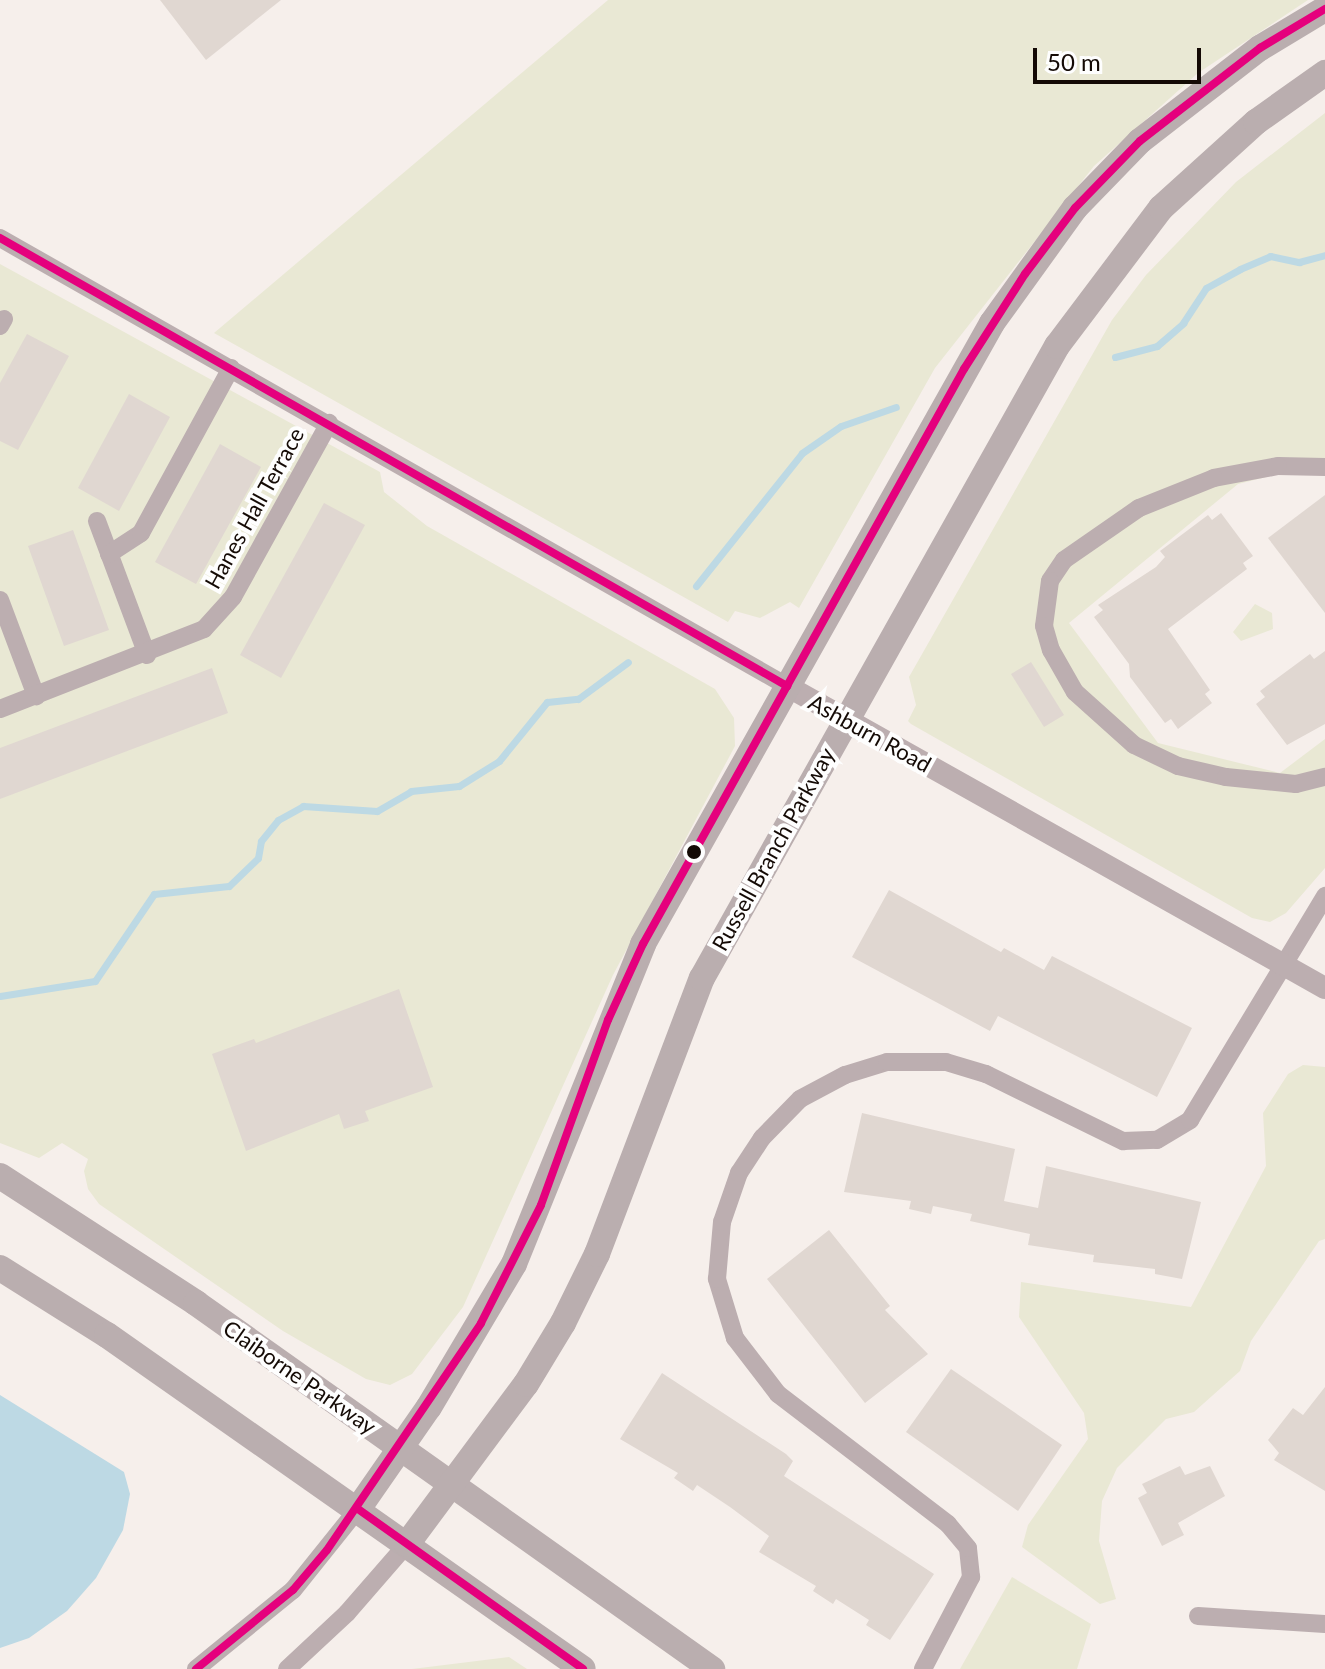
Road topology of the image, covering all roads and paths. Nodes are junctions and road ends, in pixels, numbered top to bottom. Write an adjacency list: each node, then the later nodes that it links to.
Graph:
1 (1325, 9): 11 (main road)
2 (1325, 73): 14 (main road, Russell Branch Parkway)
3 (0, 238): 4 (street, Ashburn Road)
4 (231, 368): 5 (street, Ashburn Road); 8 (street)
5 (329, 423): 10 (street, Hanes Hall Terrace); 11 (street, Ashburn Road)
6 (1325, 467): 15 (street)
7 (97, 521): 8 (street)
8 (109, 554): 10 (street)
9 (0, 600): 12 (street)
10 (147, 655): 12 (street, Hanes Hall Terrace)
11 (787, 686): 14 (street, Ashburn Road); 21 (main road)
12 (36, 696): 13 (street, Hanes Hall Terrace)
13 (0, 709)
14 (846, 720): 17 (street, Ashburn Road); 22 (main road, Russell Branch Parkway)
15 (1325, 777)
16 (1325, 896): 17 (street)
17 (1282, 963): 18 (street, Ashburn Road); 31 (street)
18 (1325, 988)
19 (0, 1176): 21 (main road, Claiborne Parkway)
20 (0, 1268): 23 (main road)
21 (401, 1448): 22 (main road, Claiborne Parkway); 23 (main road)
22 (451, 1485): 24 (main road, Russell Branch Parkway); 30 (main road, Claiborne Parkway)
23 (358, 1509): 24 (main road); 27 (street)
24 (407, 1544): 28 (street, Russell Branch Parkway); 29 (main road)
25 (1198, 1616): 26 (street)
26 (1325, 1624)
27 (196, 1669)
28 (287, 1669)
29 (583, 1669)
30 (712, 1669)
31 (923, 1669)

